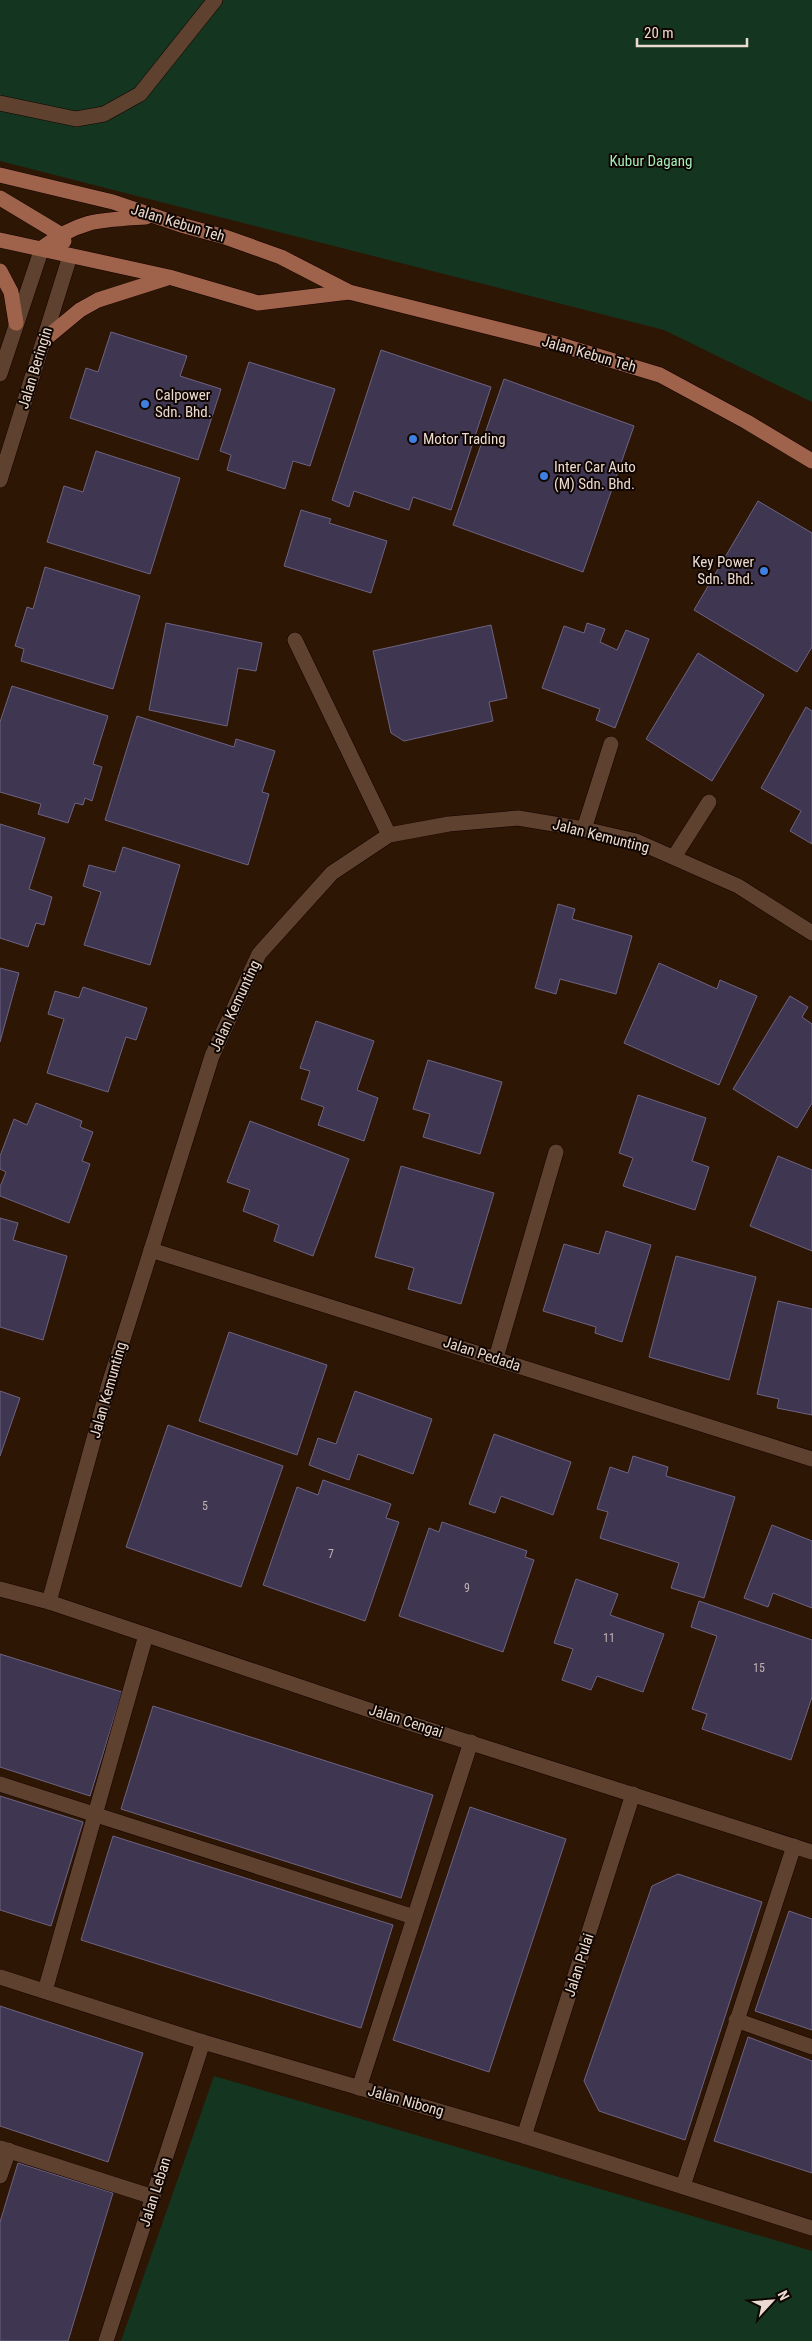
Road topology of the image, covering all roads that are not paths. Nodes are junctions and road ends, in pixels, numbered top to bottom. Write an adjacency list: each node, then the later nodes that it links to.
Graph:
1 (215, 0): 2 (street)
2 (0, 103)
3 (0, 175): 5 (main road, Jalan Kebun Teh)
4 (0, 198): 6 (main road)
5 (155, 217): 6 (main road); 12 (main road, Jalan Kebun Teh)
6 (60, 234): 8 (main road); 9 (main road)
7 (0, 240): 8 (main road, Jalan Kebun Teh)
8 (42, 248): 9 (main road, Jalan Kebun Teh); 13 (street, Jalan Beringin)
9 (70, 256): 11 (main road, Jalan Kebun Teh); 14 (street, Jalan Beringin)
10 (0, 271): 13 (main road)
11 (168, 277): 12 (main road, Jalan Kebun Teh); 14 (main road)
12 (349, 292): 16 (main road, Jalan Kebun Teh)
13 (16, 323): 15 (street, Jalan Beringin)
14 (45, 339): 17 (street, Jalan Beringin)
15 (0, 374)
16 (812, 462)
17 (0, 480)
18 (295, 640): 22 (street)
19 (611, 744): 21 (street)
20 (709, 802): 23 (street)
21 (584, 829): 22 (street, Jalan Kemunting); 23 (street, Jalan Kemunting)
22 (389, 835): 26 (street, Jalan Kemunting)
23 (674, 857): 24 (street, Jalan Kemunting)
24 (812, 933)
25 (556, 1152): 27 (street)
26 (151, 1250): 27 (street, Jalan Pedada); 30 (street, Jalan Kemunting)
27 (496, 1358): 28 (street, Jalan Pedada)
28 (812, 1460)
29 (0, 1589): 30 (street, Jalan Cengai)
30 (49, 1602): 31 (street, Jalan Cengai)
31 (146, 1635): 32 (street, Jalan Cengai); 35 (street)
32 (471, 1742): 34 (street, Jalan Cengai); 38 (street)
33 (0, 1784): 35 (street)
34 (633, 1794): 36 (street, Jalan Cengai); 45 (street, Jalan Pulai)
35 (94, 1815): 38 (street); 40 (street)
36 (794, 1846): 37 (street, Jalan Cengai); 41 (street)
37 (812, 1852)
38 (414, 1917): 44 (street)
39 (0, 1976): 40 (street, Jalan Nibong)
40 (45, 1991): 42 (street, Jalan Nibong)
41 (736, 2020): 43 (street); 48 (street)
42 (203, 2042): 44 (street, Jalan Nibong); 49 (street, Jalan Leban)
43 (812, 2047)
44 (359, 2088): 45 (street, Jalan Nibong)
45 (524, 2136): 48 (street, Jalan Nibong)
46 (4, 2149): 47 (street); 49 (street)
47 (0, 2176)
48 (683, 2186): 50 (street, Jalan Nibong)
49 (153, 2197): 51 (street, Jalan Leban)
50 (812, 2228)
51 (106, 2341)

